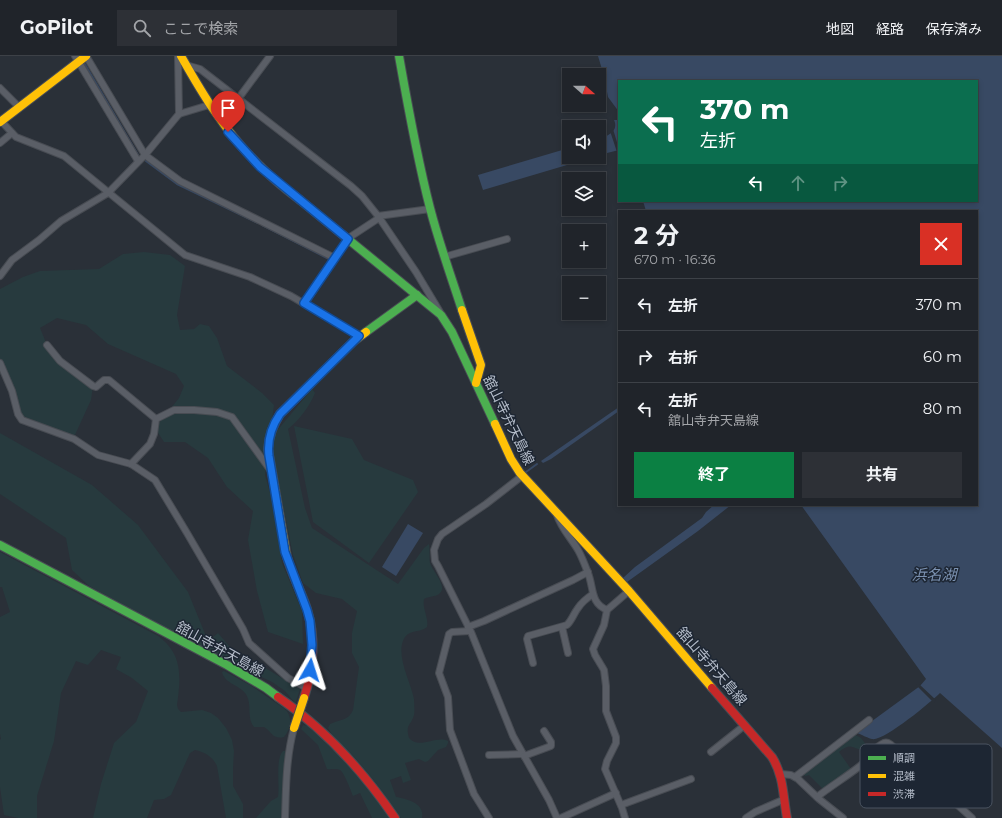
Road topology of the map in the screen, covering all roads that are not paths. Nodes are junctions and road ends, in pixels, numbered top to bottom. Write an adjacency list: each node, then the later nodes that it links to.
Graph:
1 (179, 56): 5 (main road, 舘山寺弁天島線); 10 (street)
2 (270, 56): 7 (street)
3 (399, 56): 17 (main road)
4 (82, 58): 9 (main road); 14 (street); 15 (street)
5 (186, 65): 7 (street); 8 (main road, 舘山寺弁天島線)
6 (0, 88): 9 (street)
7 (238, 99): 8 (street); 18 (street)
8 (209, 105): 10 (street); 19 (main road, 舘山寺弁天島線)
9 (19, 107): 11 (main road)
10 (179, 114): 14 (street)
11 (1, 121): 12 (street)
12 (12, 133): 13 (street); 16 (street)
13 (0, 143)
14 (145, 155): 15 (street); 22 (street)
15 (138, 161): 16 (street)
16 (108, 193): 23 (street); 25 (street)
17 (430, 209): 18 (street); 21 (main road)
18 (379, 217): 19 (street); 26 (street)
19 (348, 239): 22 (street); 24 (main road, 舘山寺弁天島線)
20 (507, 239): 21 (street)
21 (444, 257): 30 (main road)
22 (335, 258): 25 (street)
23 (0, 276)
24 (417, 295): 26 (main road, 舘山寺弁天島線); 27 (main road)
25 (304, 303): 27 (street)
26 (441, 315): 30 (main road, 舘山寺弁天島線)
27 (359, 336): 33 (main road)
28 (47, 345): 31 (street)
29 (0, 363): 32 (street)
30 (476, 383): 34 (main road, 舘山寺弁天島線)
31 (156, 419): 32 (street); 33 (street)
32 (131, 464): 45 (street)
33 (272, 472): 45 (main road)
34 (522, 476): 35 (main road, 舘山寺弁天島線); 42 (street)
35 (575, 539): 37 (street); 38 (main road, 舘山寺弁天島線)
36 (0, 545): 63 (main road, 舘山寺弁天島線)
37 (588, 572): 39 (street); 42 (street)
38 (629, 591): 40 (street); 47 (main road, 舘山寺弁天島線)
39 (593, 594): 40 (street); 41 (street)
40 (607, 610): 57 (street)
41 (562, 627): 43 (street); 44 (street)
42 (469, 629): 52 (street); 64 (street)
43 (568, 653)
44 (533, 663)
45 (307, 688): 48 (main road, bridge)
46 (868, 720): 55 (street)
47 (745, 725): 50 (street); 54 (main road, 舘山寺弁天島線)
48 (294, 728): 62 (street)
49 (544, 731): 52 (street)
50 (711, 752)
51 (489, 755): 52 (street)
52 (524, 755): 65 (street)
53 (860, 766): 58 (street)
54 (781, 774): 55 (street); 59 (main road, 舘山寺弁天島線)
55 (795, 776): 58 (street)
56 (691, 779): 60 (street)
57 (616, 793): 60 (street); 66 (street)
58 (817, 797): 70 (street)
59 (785, 798): 68 (street); 69 (main road, 舘山寺弁天島線)
60 (621, 805): 67 (street)
61 (961, 808): 71 (street)
62 (285, 818)
63 (395, 818)
64 (489, 818)
65 (557, 818)
66 (561, 818)
67 (625, 818)
68 (746, 818)
69 (787, 818)
70 (843, 818)
71 (972, 818)

